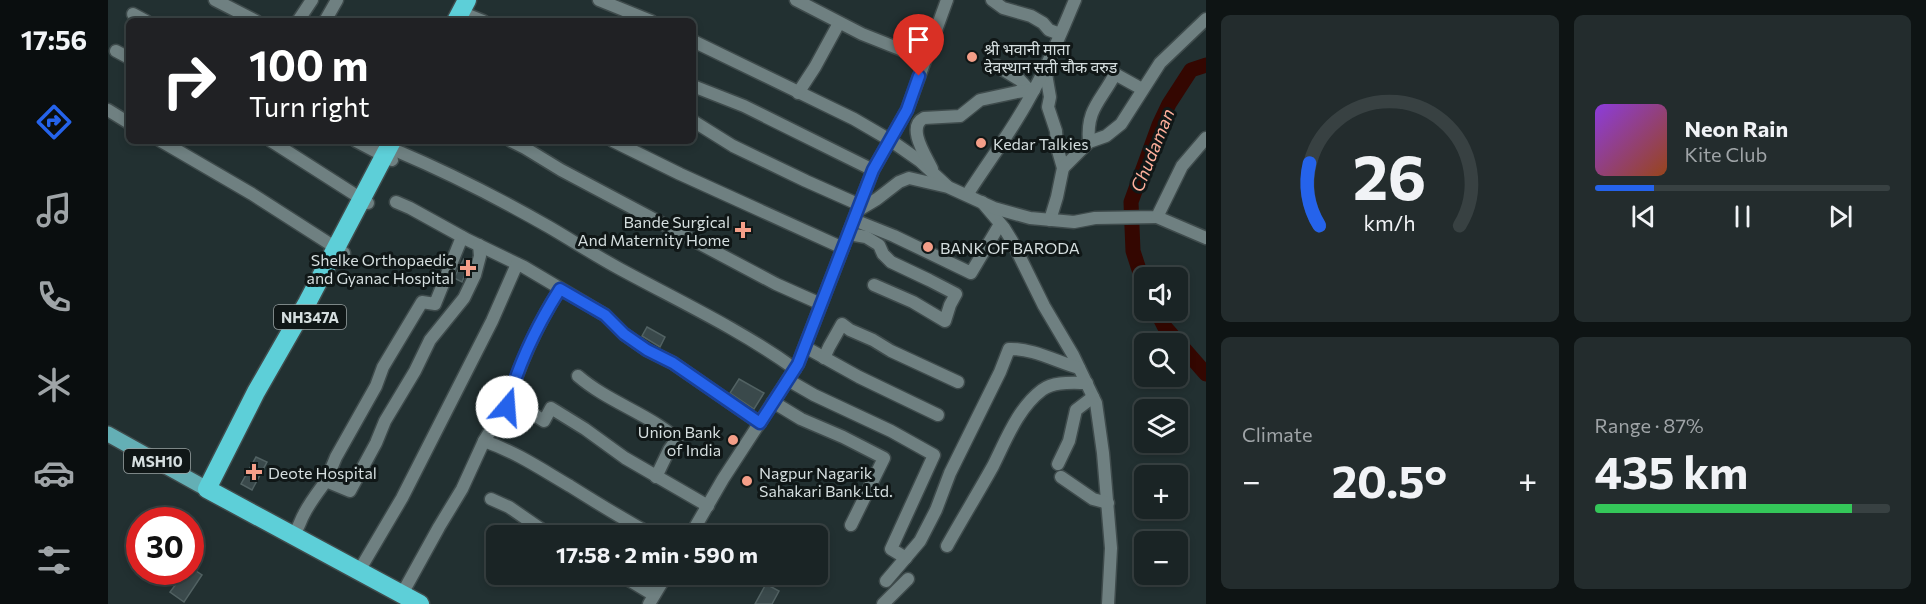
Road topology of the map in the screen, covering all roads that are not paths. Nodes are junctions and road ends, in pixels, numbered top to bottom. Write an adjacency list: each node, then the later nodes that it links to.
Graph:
1 (215, 0): 11 (street)
2 (312, 0): 12 (street)
3 (337, 0): 13 (street)
4 (599, 0): 14 (street)
5 (796, 0): 16 (street)
6 (947, 0): 21 (street)
7 (992, 0): 17 (street)
8 (1075, 0): 17 (street)
9 (133, 14): 10 (street)
10 (140, 18)
11 (250, 18)
12 (300, 18)
13 (327, 18)
14 (644, 18)
15 (1206, 19): 25 (street)
16 (839, 23): 21 (street); 27 (street)
17 (1060, 34): 23 (street)
18 (696, 42): 27 (street)
19 (116, 51): 20 (street)
20 (126, 56)
21 (925, 59): 32 (street)
22 (997, 66): 26 (street)
23 (1045, 68): 26 (street); 40 (street)
24 (696, 87): 41 (street)
25 (1142, 89): 33 (street); 33 (street)
26 (1032, 90): 42 (street); 44 (street)
27 (798, 93): 32 (street)
28 (108, 111): 29 (street)
29 (126, 121)
30 (696, 123): 48 (street)
31 (1206, 138): 49 (street)
32 (891, 140): 41 (street); 42 (street)
33 (1089, 142): 40 (street)
34 (166, 144): 57 (street)
35 (276, 144): 45 (street)
36 (368, 144): 39 (street)
37 (516, 144): 61 (street)
38 (619, 144): 56 (street)
39 (393, 150): 45 (highway, NH347A); 65 (street)
40 (1063, 168): 50 (street)
41 (873, 170): 48 (street)
42 (936, 175): 43 (street)
43 (948, 187): 44 (street); 48 (street)
44 (967, 195): 47 (street)
45 (365, 202): 57 (highway, NH347A)
46 (396, 202): 53 (street)
47 (982, 202): 50 (street); 51 (street)
48 (857, 212): 51 (street); 52 (street)
49 (1151, 218): 50 (street); 54 (street)
50 (1050, 220)
51 (1000, 224): 64 (street)
52 (849, 234): 56 (street); 59 (street)
53 (462, 237): 55 (street); 79 (street)
54 (1206, 238)
55 (479, 245): 58 (street); 79 (street)
56 (843, 248): 61 (street)
57 (340, 250): 80 (highway, NH347A)
58 (518, 264): 60 (street); 91 (street)
59 (874, 285)
60 (560, 289): 71 (street); 73 (street)
61 (821, 304): 62 (street)
62 (805, 348): 63 (street); 65 (street)
63 (824, 358): 67 (street); 72 (street)
64 (1079, 368): 68 (street); 90 (street)
65 (791, 375): 70 (street); 90 (street)
66 (578, 376): 77 (street)
67 (958, 382)
68 (1087, 383): 69 (street); 89 (street)
69 (1093, 397): 76 (street); 82 (street)
70 (773, 402): 73 (street); 87 (street)
71 (507, 407): 75 (street); 77 (street)
72 (938, 414)
73 (760, 423): 83 (street)
74 (108, 434): 80 (main road, MSH10)
75 (484, 441): 85 (street); 96 (street)
76 (1058, 464)
77 (656, 477): 83 (street)
78 (1061, 477): 82 (street)
79 (326, 481): 88 (street)
80 (213, 492): 88 (highway)
81 (491, 499): 84 (street)
82 (1108, 503): 100 (street)
83 (708, 506): 86 (street)
84 (535, 525)
85 (635, 525)
86 (697, 525)
87 (851, 525)
88 (293, 535): 91 (highway)
89 (947, 546)
90 (906, 558): 93 (street)
91 (359, 571): 96 (highway)
92 (908, 579): 99 (street)
93 (886, 581)
94 (633, 585): 97 (street)
95 (661, 585): 97 (street)
96 (402, 594): 98 (highway)
97 (652, 600)
98 (420, 604)
99 (883, 604)
100 (1108, 604)

